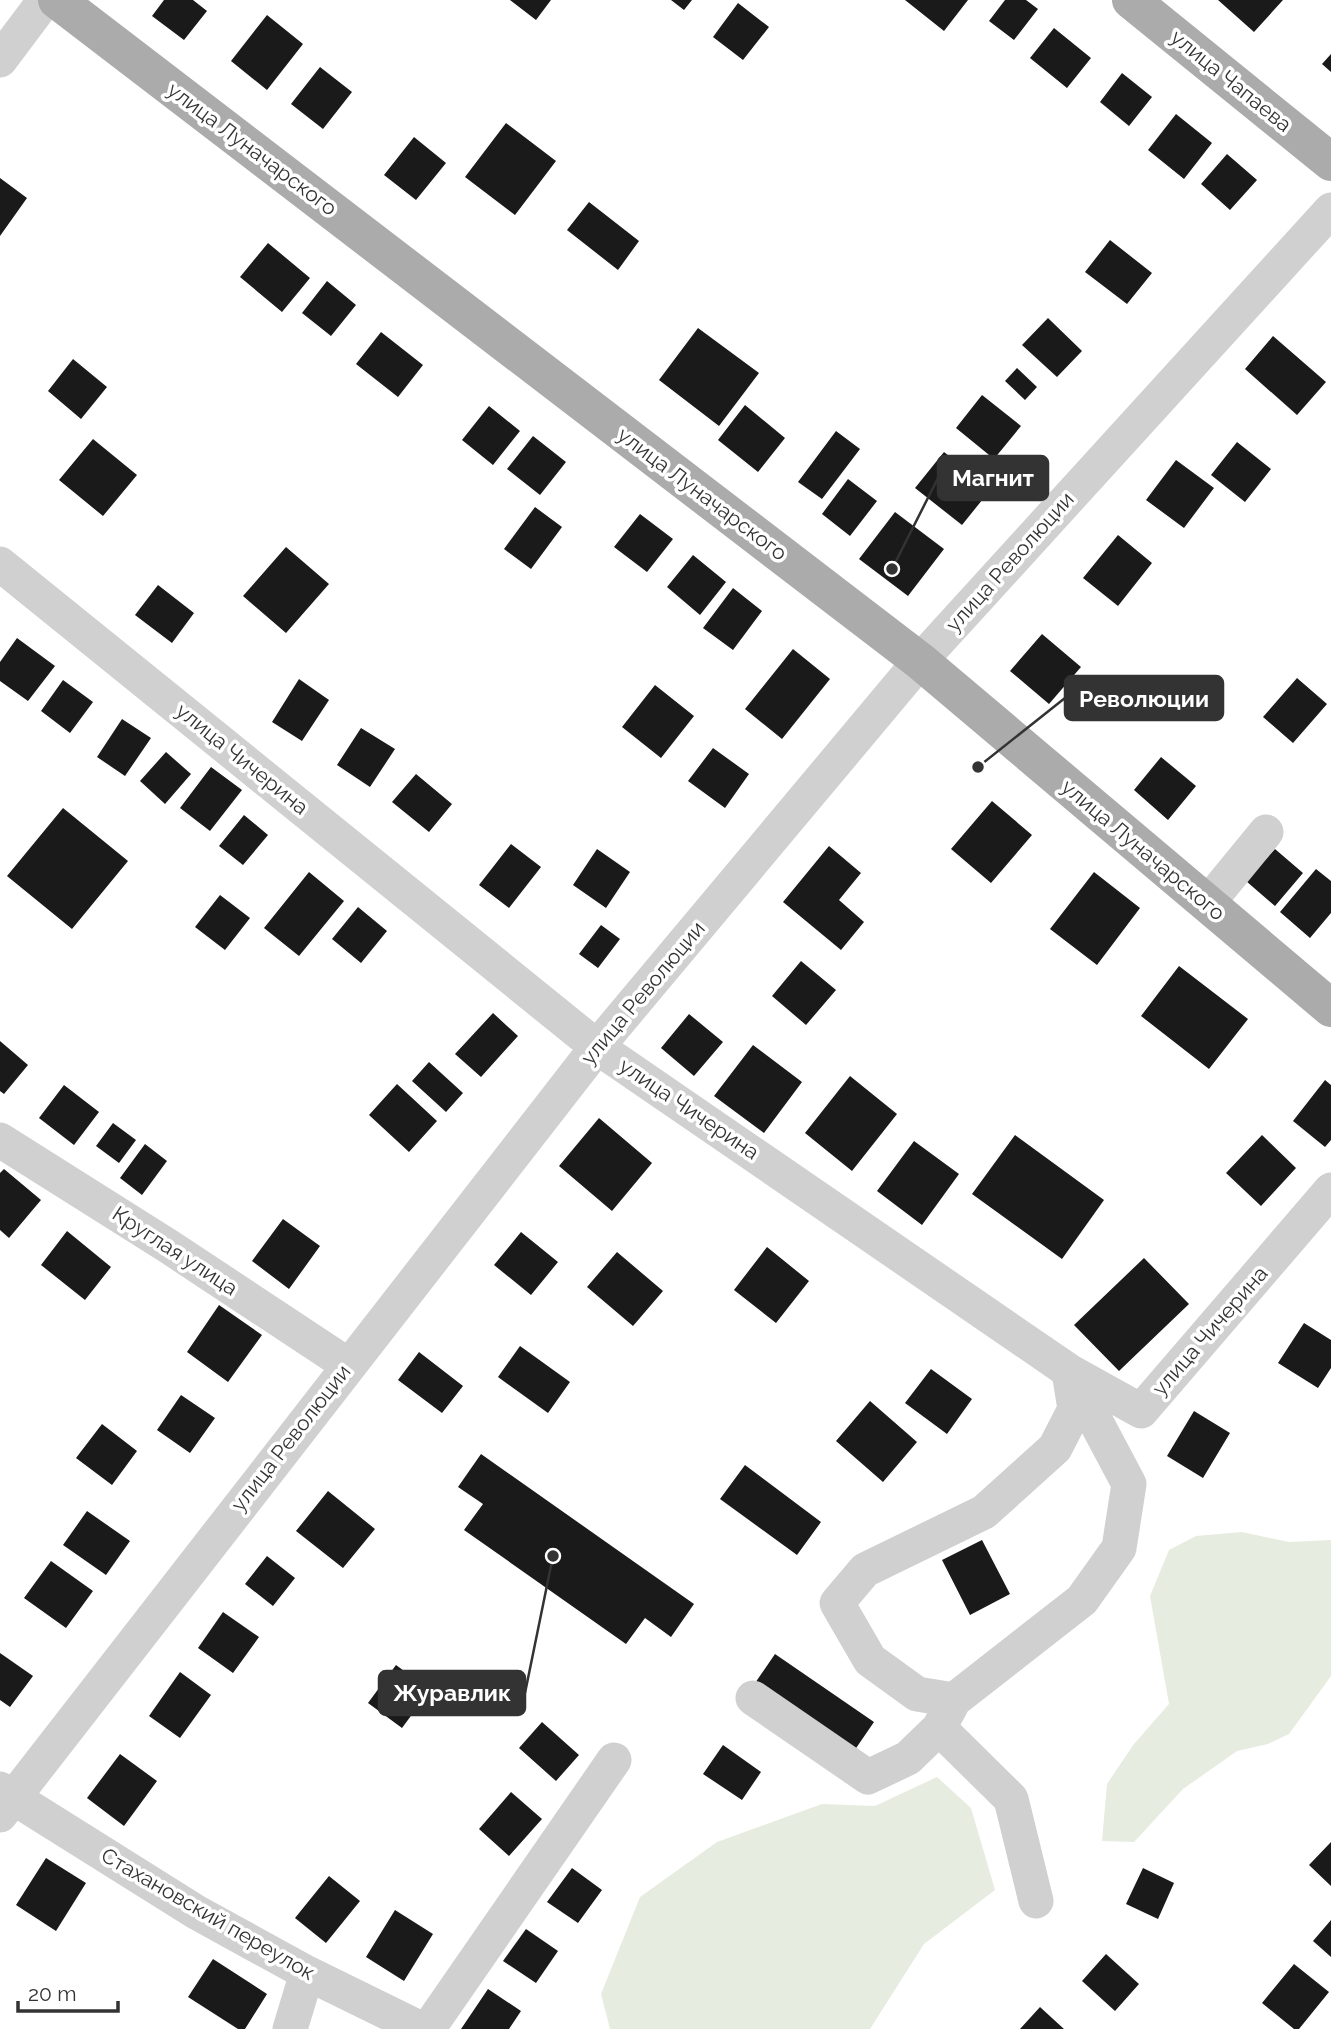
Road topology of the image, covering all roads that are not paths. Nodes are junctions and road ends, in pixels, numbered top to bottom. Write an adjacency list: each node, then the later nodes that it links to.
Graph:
1 (45, 0): 4 (street)
2 (57, 0): 8 (main road, улица Луначарского)
3 (1130, 0): 5 (main road, улица Чапаева)
4 (0, 60)
5 (1331, 162)
6 (1331, 210): 8 (street, улица Революции)
7 (0, 564): 12 (street, улица Чичерина)
8 (920, 661): 10 (main road, улица Луначарского); 12 (street, улица Революции)
9 (1266, 832): 10 (street)
10 (1207, 904): 11 (main road, улица Луначарского)
11 (1331, 1008)
12 (597, 1047): 15 (street, улица Революции); 16 (street, улица Чичерина)
13 (0, 1140): 15 (street, Круглая улица)
14 (1331, 1190): 16 (street, улица Чичерина)
15 (348, 1365): 20 (street, улица Революции)
16 (1069, 1371): 18 (street); 18 (street)
17 (753, 1698): 18 (street)
18 (946, 1714): 21 (street)
19 (614, 1760): 25 (street)
20 (4, 1800): 22 (street, Стахановский переулок)
21 (1036, 1901)
22 (307, 1972): 23 (street); 24 (street, Стахановский переулок)
23 (289, 2029)
24 (421, 2029)
25 (428, 2029)

